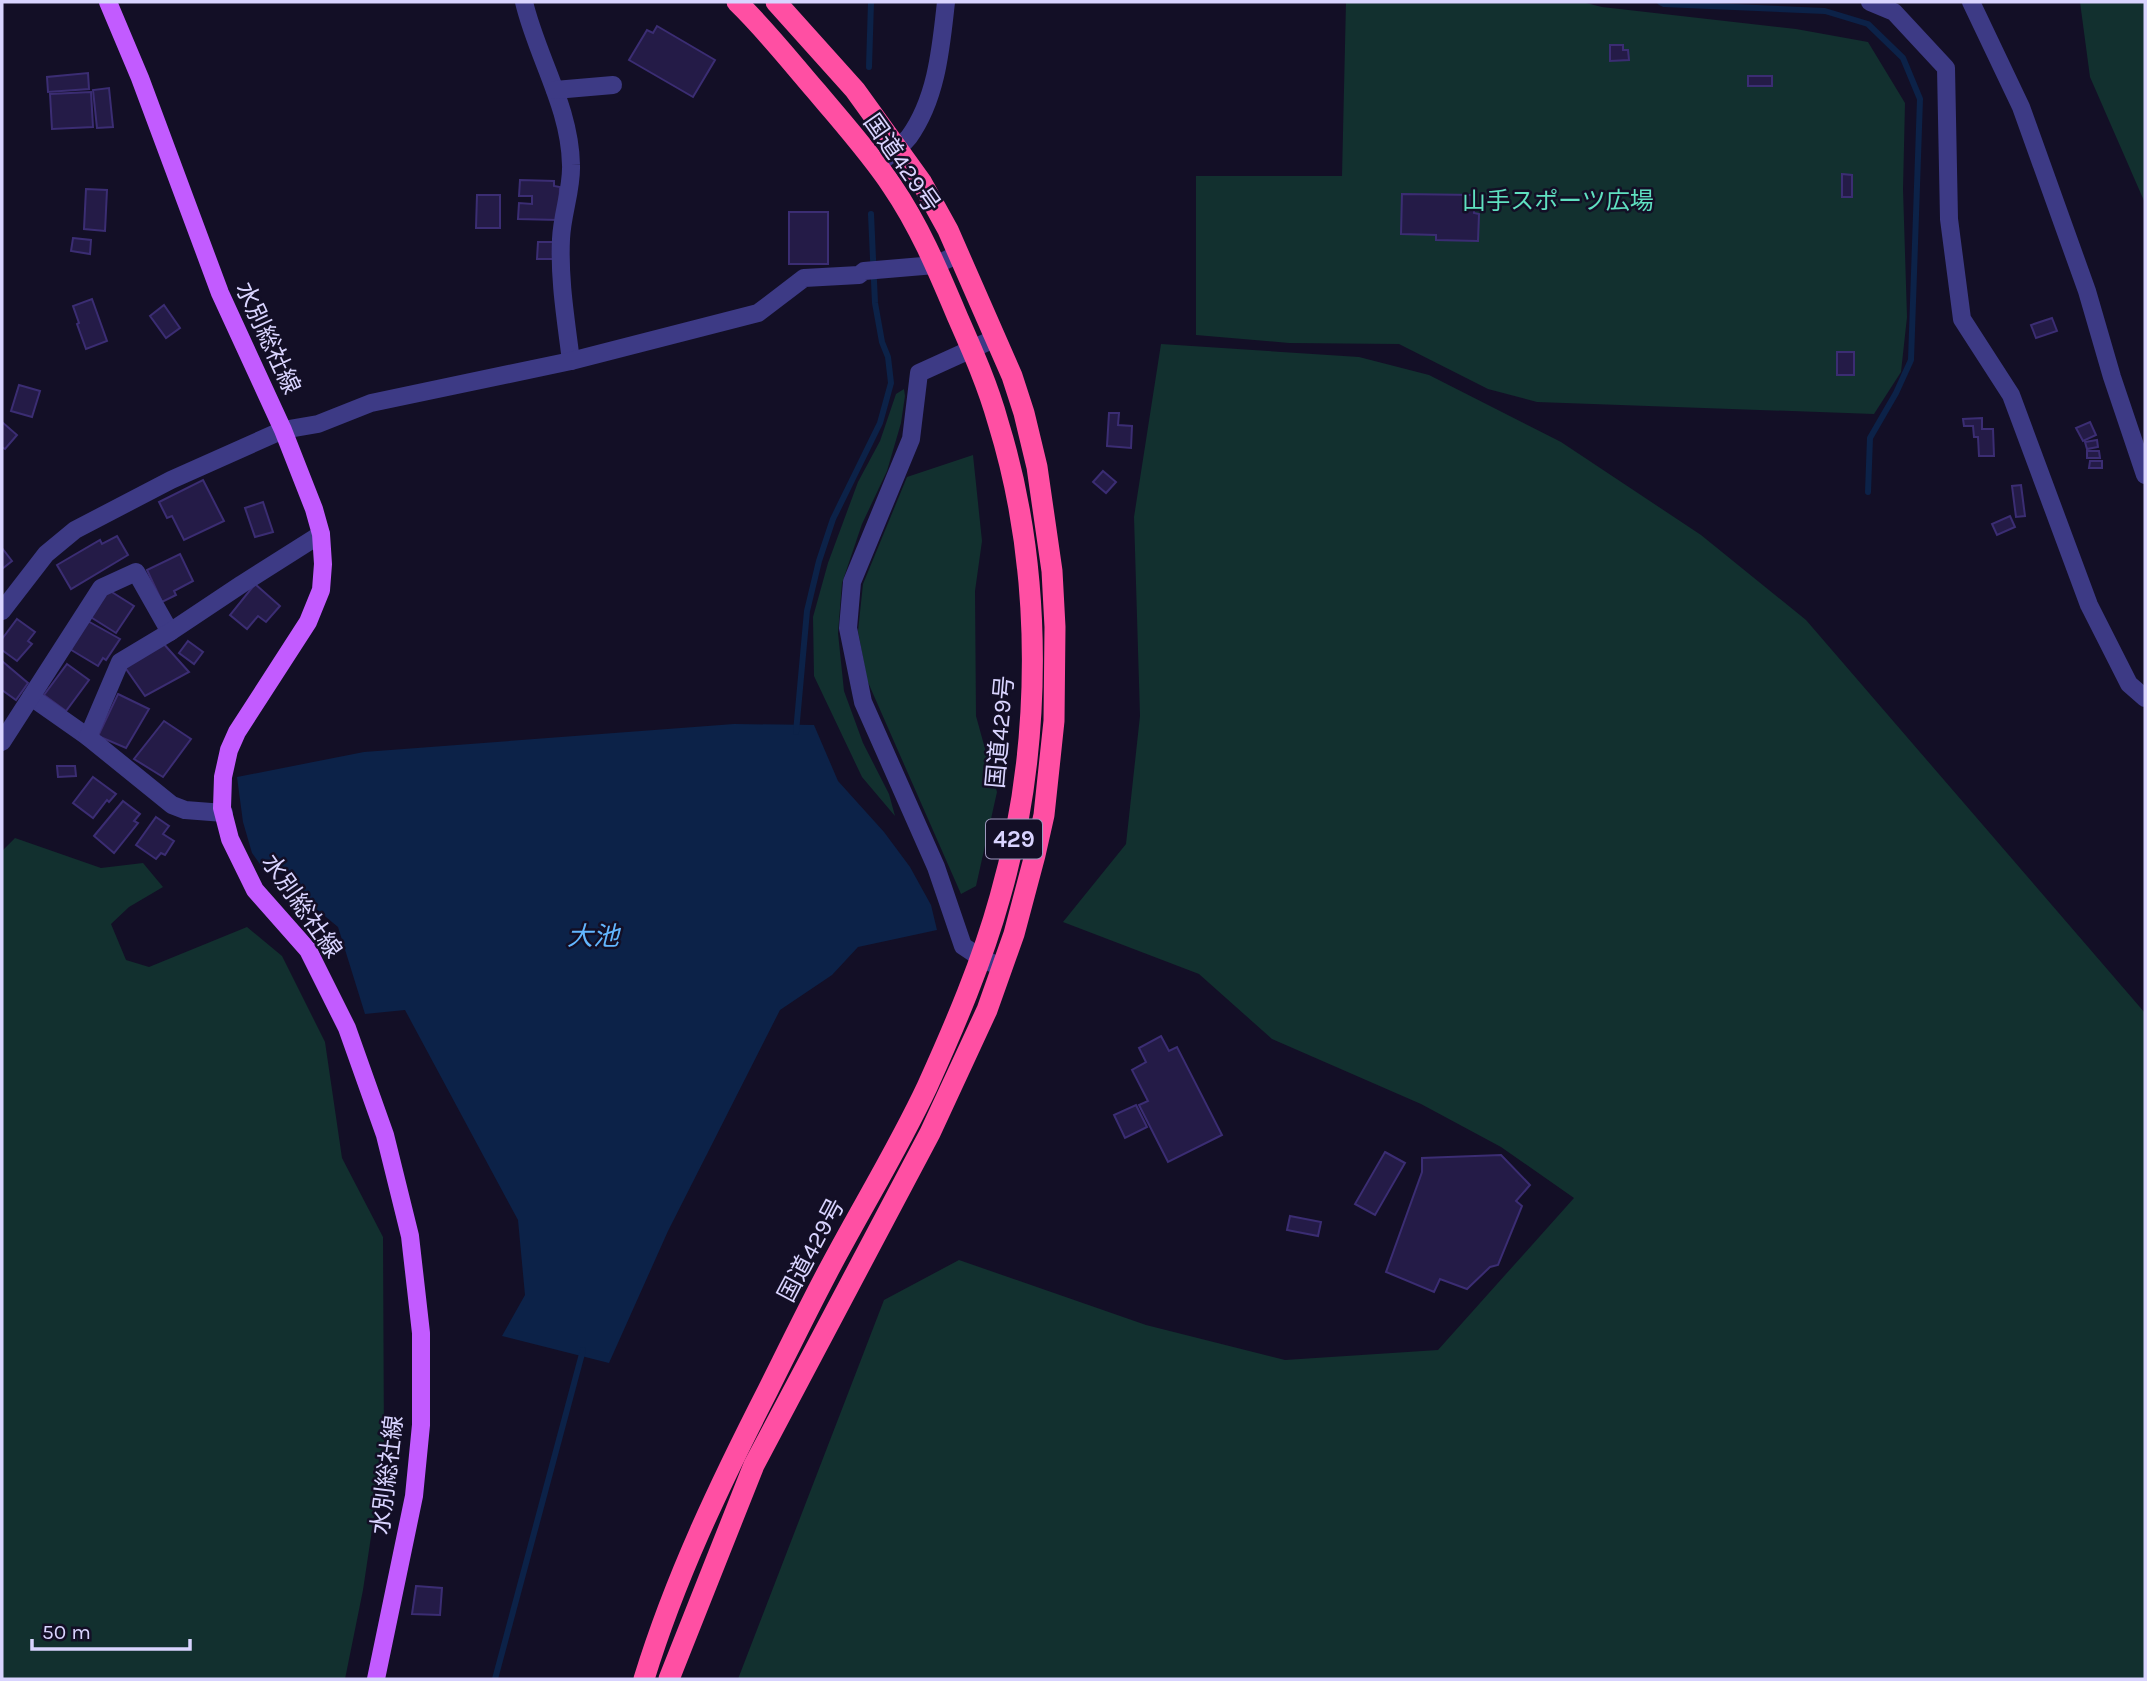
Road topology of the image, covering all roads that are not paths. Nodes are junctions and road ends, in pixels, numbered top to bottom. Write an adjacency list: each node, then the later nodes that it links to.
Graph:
1 (108, 2): 17 (main road, 水別総社線)
2 (524, 2): 9 (street)
3 (737, 2): 11 (highway, 国道429号 / 429)
4 (776, 2): 10 (highway, 国道429号 / 429)
5 (946, 2): 10 (street)
6 (1870, 2): 23 (street)
7 (1971, 2): 18 (street)
8 (612, 85): 9 (street)
9 (555, 90): 16 (street)
10 (898, 149): 11 (street); 12 (highway, 国道429号 / 429)
11 (877, 165): 13 (highway, 国道429号 / 429)
12 (959, 254): 13 (street); 14 (highway, 国道429号 / 429)
13 (935, 265): 15 (highway, 国道429号 / 429); 16 (street)
14 (996, 338): 15 (street); 28 (highway, 国道429号 / 429)
15 (972, 349): 27 (highway, 国道429号 / 429); 27 (street)
16 (571, 361): 17 (street)
17 (283, 430): 19 (main road, 水別総社線); 20 (street)
18 (2145, 475)
19 (321, 534): 21 (street); 26 (main road, 水別総社線)
20 (2, 611)
21 (170, 632): 22 (street); 24 (street)
22 (31, 697): 24 (street); 25 (street)
23 (2145, 698)
24 (88, 737): 26 (street)
25 (2, 742)
26 (223, 813): 29 (main road, 水別総社線)
27 (981, 958): 28 (street); 30 (highway, 国道429号 / 429)
28 (1003, 968): 31 (highway, 国道429号 / 429)
29 (376, 1679)
30 (644, 1679)
31 (669, 1679)

